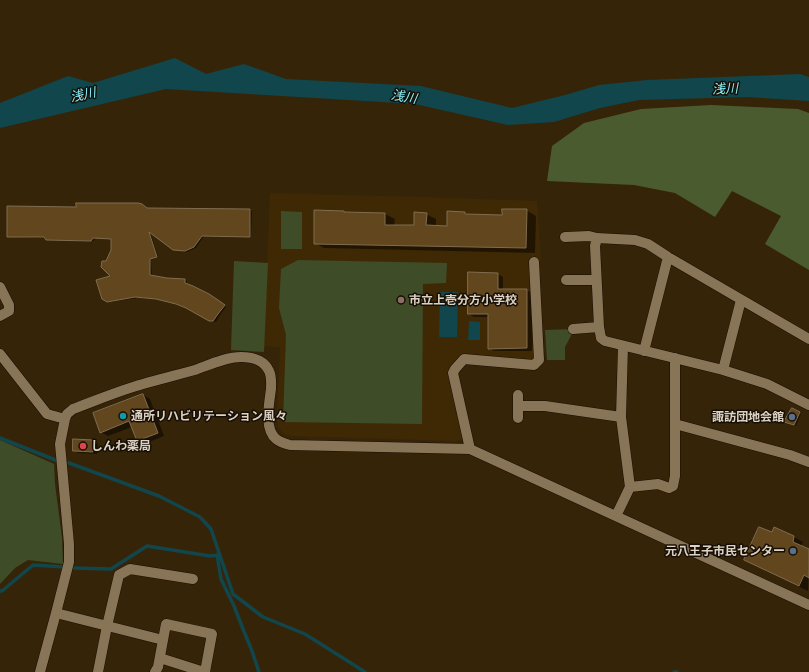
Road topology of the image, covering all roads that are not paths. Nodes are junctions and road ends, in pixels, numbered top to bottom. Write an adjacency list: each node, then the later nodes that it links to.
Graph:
1 (564, 237): 2 (street)
2 (597, 238): 3 (street); 6 (street)
3 (668, 257): 8 (street); 14 (street)
4 (534, 262): 25 (street)
5 (566, 280): 6 (street)
6 (596, 280): 10 (street)
7 (0, 287): 9 (street)
8 (741, 300): 12 (street); 17 (street)
9 (0, 316)
10 (599, 327): 11 (street); 13 (street)
11 (573, 329)
12 (809, 339)
13 (623, 346): 14 (street); 21 (street)
14 (644, 351): 16 (street)
15 (0, 354): 23 (street)
16 (675, 358): 17 (street); 24 (street)
17 (723, 370): 19 (street)
18 (518, 395): 20 (street)
19 (809, 405)
20 (518, 406): 21 (street); 22 (street)
21 (621, 417): 27 (street)
22 (518, 418)
23 (64, 419): 25 (street); 31 (street)
24 (675, 424): 26 (street); 27 (street)
25 (470, 449): 28 (street)
26 (809, 462)
27 (630, 487): 28 (street)
28 (616, 516): 30 (street)
29 (193, 579): 32 (street)
30 (809, 605)
31 (56, 613): 32 (street); 35 (street)
32 (107, 626): 33 (street); 36 (street)
33 (164, 640): 34 (street); 38 (street)
34 (160, 658): 37 (street); 38 (street)
35 (40, 672)
36 (98, 672)
37 (155, 672)
38 (204, 672)

